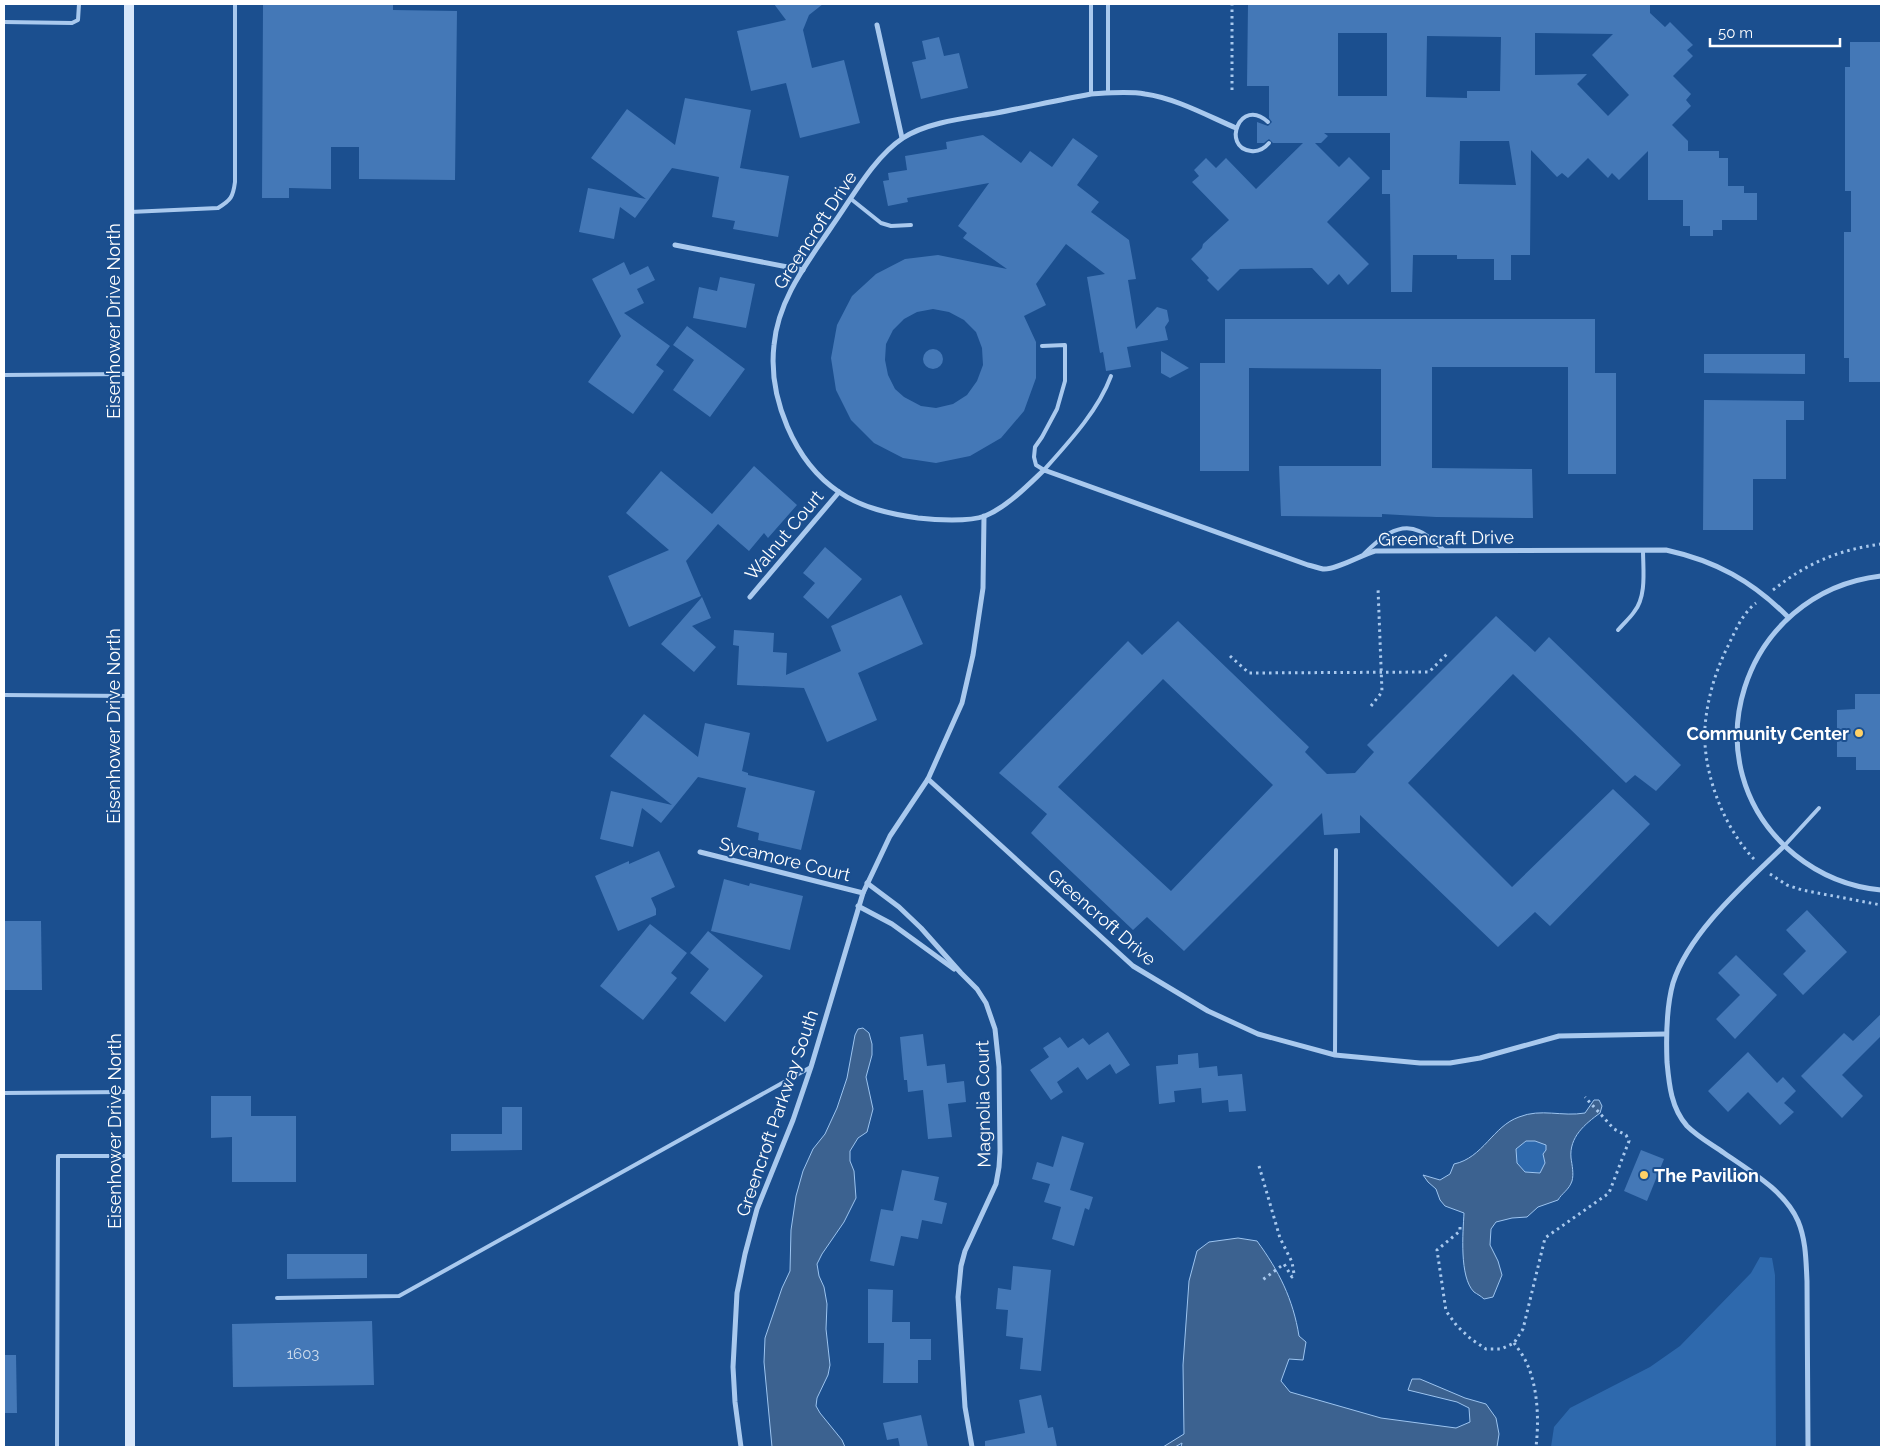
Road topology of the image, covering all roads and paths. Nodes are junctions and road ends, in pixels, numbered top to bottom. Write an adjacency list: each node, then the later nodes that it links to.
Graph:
1 (79, 4): 7 (lane)
2 (129, 4): 17 (street, Eisenhower Drive North)
3 (235, 4): 17 (lane)
4 (1091, 4): 11 (lane)
5 (1108, 4): 10 (lane)
6 (1232, 4): 9 (path)
7 (4, 22)
8 (877, 25): 14 (street)
9 (1232, 90)
10 (1108, 93): 11 (street, Greencroft Drive); 13 (street, Greencroft Drive)
11 (1091, 94): 14 (street, Greencroft Drive)
12 (1268, 122): 13 (lane)
13 (1236, 128): 15 (lane)
14 (902, 138): 16 (street, Greencroft Drive)
15 (1269, 143)
16 (851, 199): 18 (lane); 20 (street, Greencroft Drive)
17 (129, 212): 22 (street, Eisenhower Drive North)
18 (911, 225)
19 (675, 245): 20 (street)
20 (803, 270): 26 (street, Greencroft Drive)
21 (1042, 346): 25 (lane)
22 (130, 374): 23 (lane); 42 (street, Eisenhower Drive North)
23 (4, 375)
24 (1111, 376): 25 (lane)
25 (1044, 470): 27 (street, Greencroft Drive); 31 (street, Greencraft Drive)
26 (839, 492): 27 (street, Greencroft Drive); 35 (street, Walnut Court)
27 (984, 516): 44 (street)
28 (1881, 544): 34 (path)
29 (1444, 550): 30 (street, Greencraft Drive); 31 (street, Greencraft Drive); 31 (lane)
30 (1643, 550): 34 (street, Greencraft Drive); 37 (lane)
31 (1364, 554)
32 (1881, 576): 36 (street)
33 (1378, 588): 40 (path)
34 (1766, 596): 36 (street, Greencraft Drive); 49 (path)
35 (750, 597)
36 (1788, 617): 46 (street)
37 (1618, 630)
38 (1448, 653): 40 (path)
39 (1230, 656): 40 (path)
40 (1382, 672): 43 (path)
41 (4, 695): 42 (lane)
42 (130, 696): 59 (street, Eisenhower Drive North)
43 (1372, 706)
44 (928, 779): 50 (street, Greencroft Parkway South); 57 (street, Greencroft Drive)
45 (1819, 808): 46 (lane)
46 (1784, 846): 49 (street); 51 (street)
47 (1336, 850): 57 (lane)
48 (700, 852): 52 (street, Sycamore Court)
49 (1763, 867): 53 (path); 56 (street)
50 (867, 883): 52 (street, Greencroft Parkway South); 55 (street, Magnolia Court)
51 (1881, 890)
52 (863, 893): 54 (street, Greencroft Parkway South)
53 (1881, 905)
54 (858, 906): 55 (street, Magnolia Court); 58 (street, Greencroft Parkway South)
55 (961, 973): 71 (street, Magnolia Court)
56 (1666, 1034): 57 (street, Greencroft Drive); 73 (street)
57 (1336, 1055)
58 (811, 1067): 66 (lane); 70 (street, Greencroft Parkway South)
59 (130, 1092): 60 (lane); 62 (street, Eisenhower Drive North)
60 (4, 1093)
61 (1585, 1097): 67 (path)
62 (130, 1156): 68 (lane); 69 (street, Eisenhower Drive North)
63 (1259, 1166): 65 (path)
64 (1460, 1227): 67 (path)
65 (1260, 1281)
66 (277, 1298)
67 (1514, 1342): 72 (path)
68 (57, 1447)
69 (130, 1447)
70 (741, 1447)
71 (972, 1447)
72 (1536, 1447)
73 (1808, 1447)

